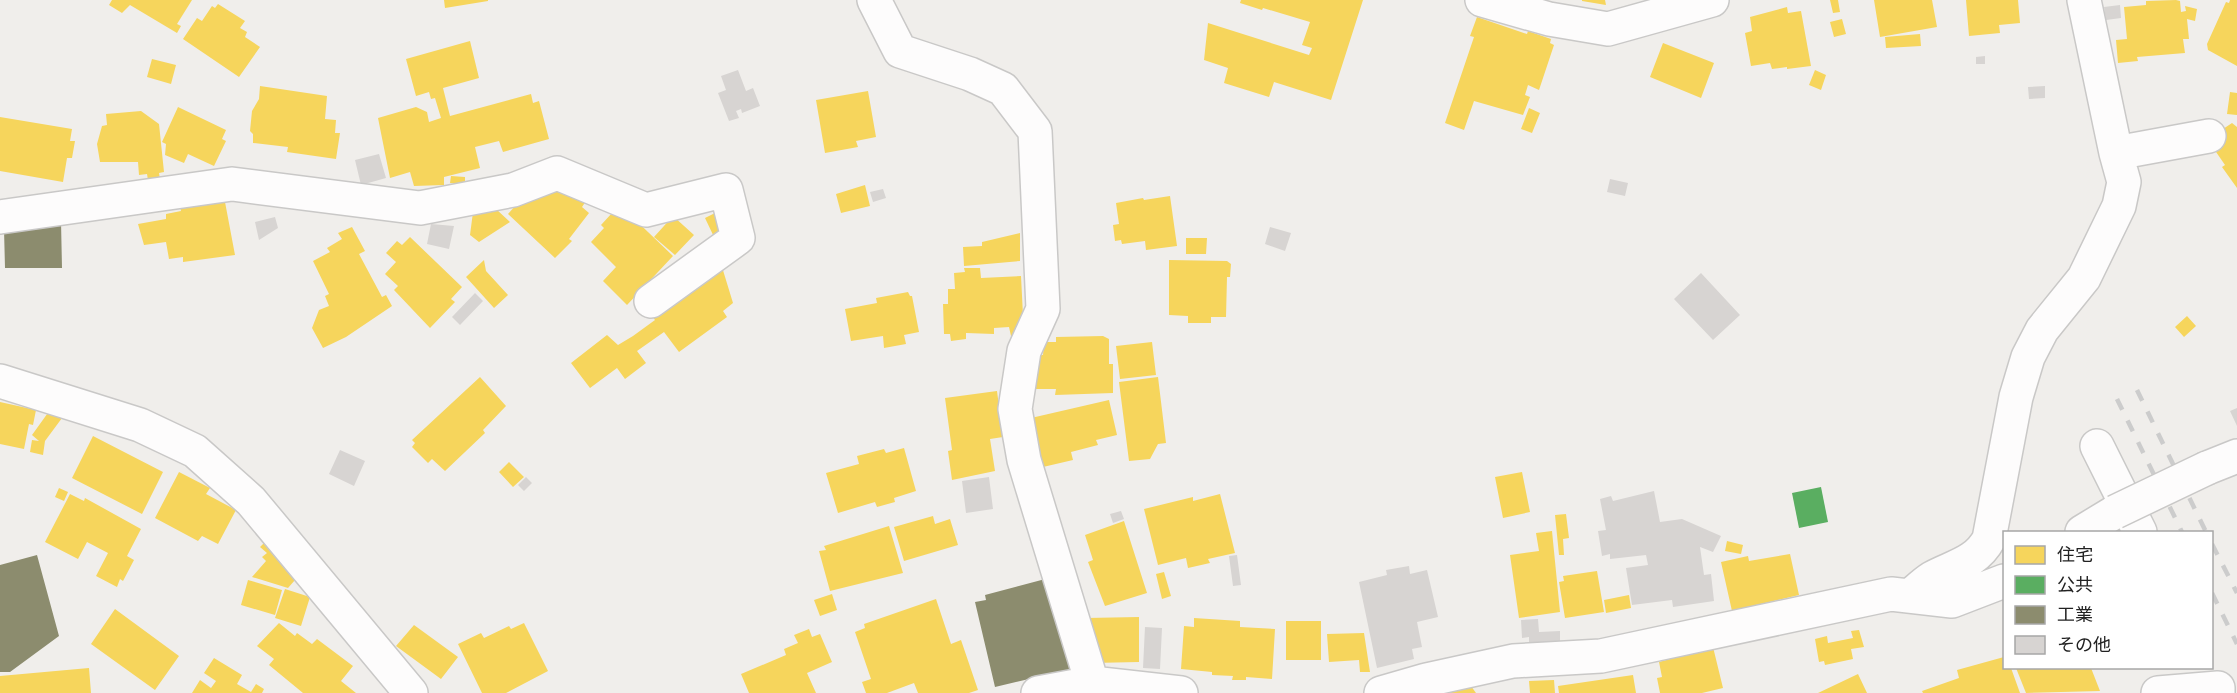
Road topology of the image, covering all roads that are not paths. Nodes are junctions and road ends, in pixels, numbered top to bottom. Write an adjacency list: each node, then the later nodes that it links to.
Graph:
1 (874, 0): 16 (street)
2 (1482, 0): 3 (street)
3 (1712, 0)
4 (2084, 0): 6 (street)
5 (2209, 136): 6 (street)
6 (2116, 153): 15 (street)
7 (0, 217): 8 (street)
8 (651, 301)
9 (0, 381): 18 (street)
10 (2097, 447): 13 (street)
11 (2222, 462): 12 (street, bridge)
12 (2084, 531)
13 (2139, 531)
14 (2003, 581): 15 (street)
15 (1910, 596): 21 (street)
16 (1092, 683): 19 (street); 20 (street)
17 (2216, 685): 22 (street)
18 (411, 693)
19 (1038, 693)
20 (1181, 693)
21 (1381, 693)
22 (2158, 693)

